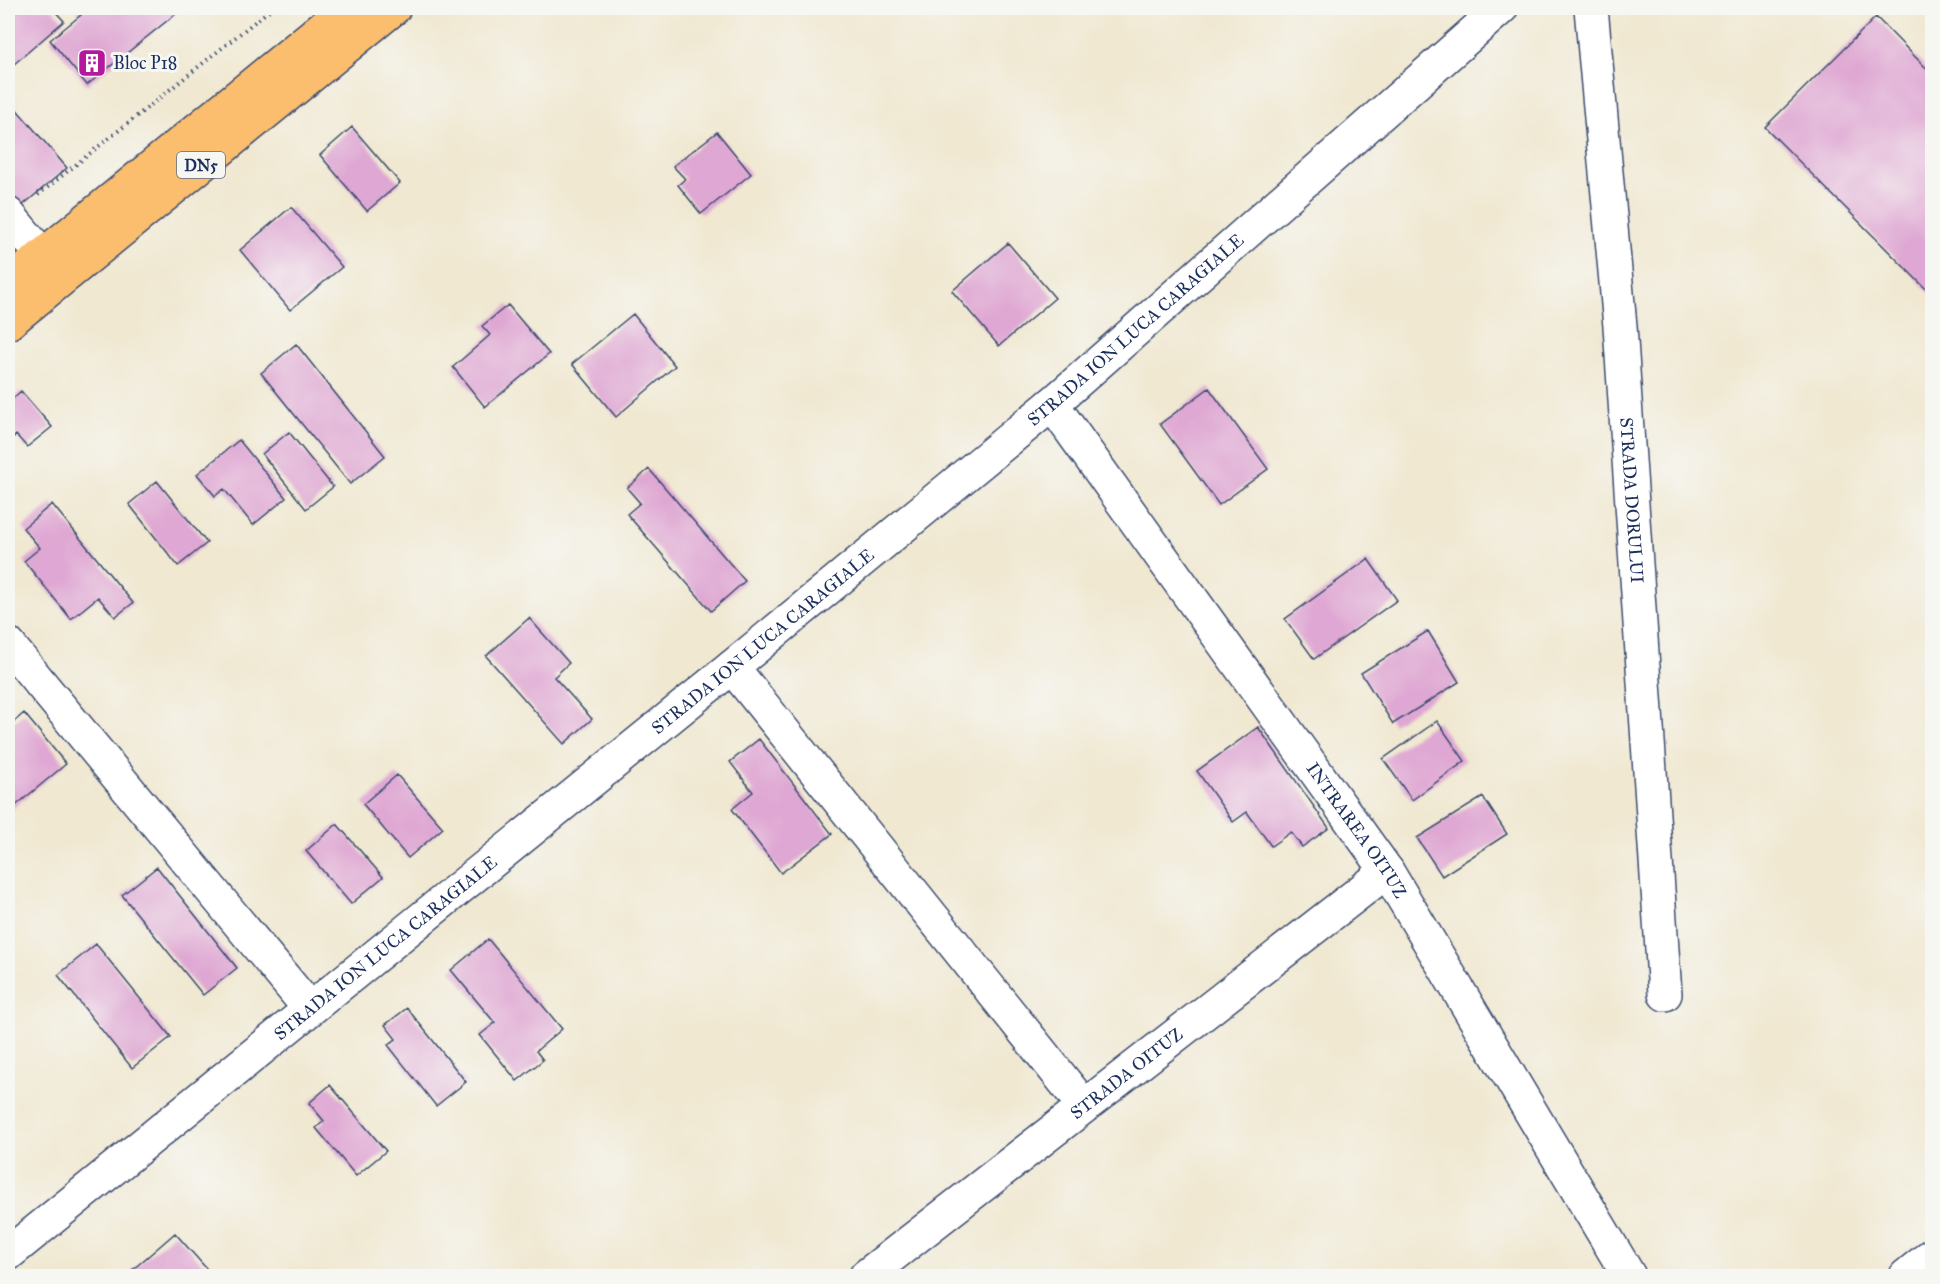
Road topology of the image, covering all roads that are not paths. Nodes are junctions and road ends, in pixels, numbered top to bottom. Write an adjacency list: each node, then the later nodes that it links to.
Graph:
1 (346, 8): 6 (highway, DN5)
2 (394, 8): 8 (highway, DN5)
3 (1501, 8): 9 (street, STRADA ION LUCA CARAGIALE)
4 (1591, 8): 13 (street, STRADA DORULUI)
5 (9, 216): 6 (street)
6 (42, 255): 7 (highway, DN5)
7 (8, 284)
8 (8, 323)
9 (1052, 404): 11 (street, STRADA ION LUCA CARAGIALE); 12 (street, INTRAREA OITUZ)
10 (8, 644): 14 (street)
11 (732, 667): 14 (street, STRADA ION LUCA CARAGIALE); 15 (street)
12 (1387, 871): 15 (street, STRADA OITUZ); 19 (street, INTRAREA OITUZ)
13 (1665, 994)
14 (309, 1008): 16 (street, STRADA ION LUCA CARAGIALE)
15 (1084, 1106): 18 (street, STRADA OITUZ)
16 (8, 1254)
17 (1932, 1255): 20 (street)
18 (866, 1276)
19 (1629, 1276)
20 (1906, 1276)

